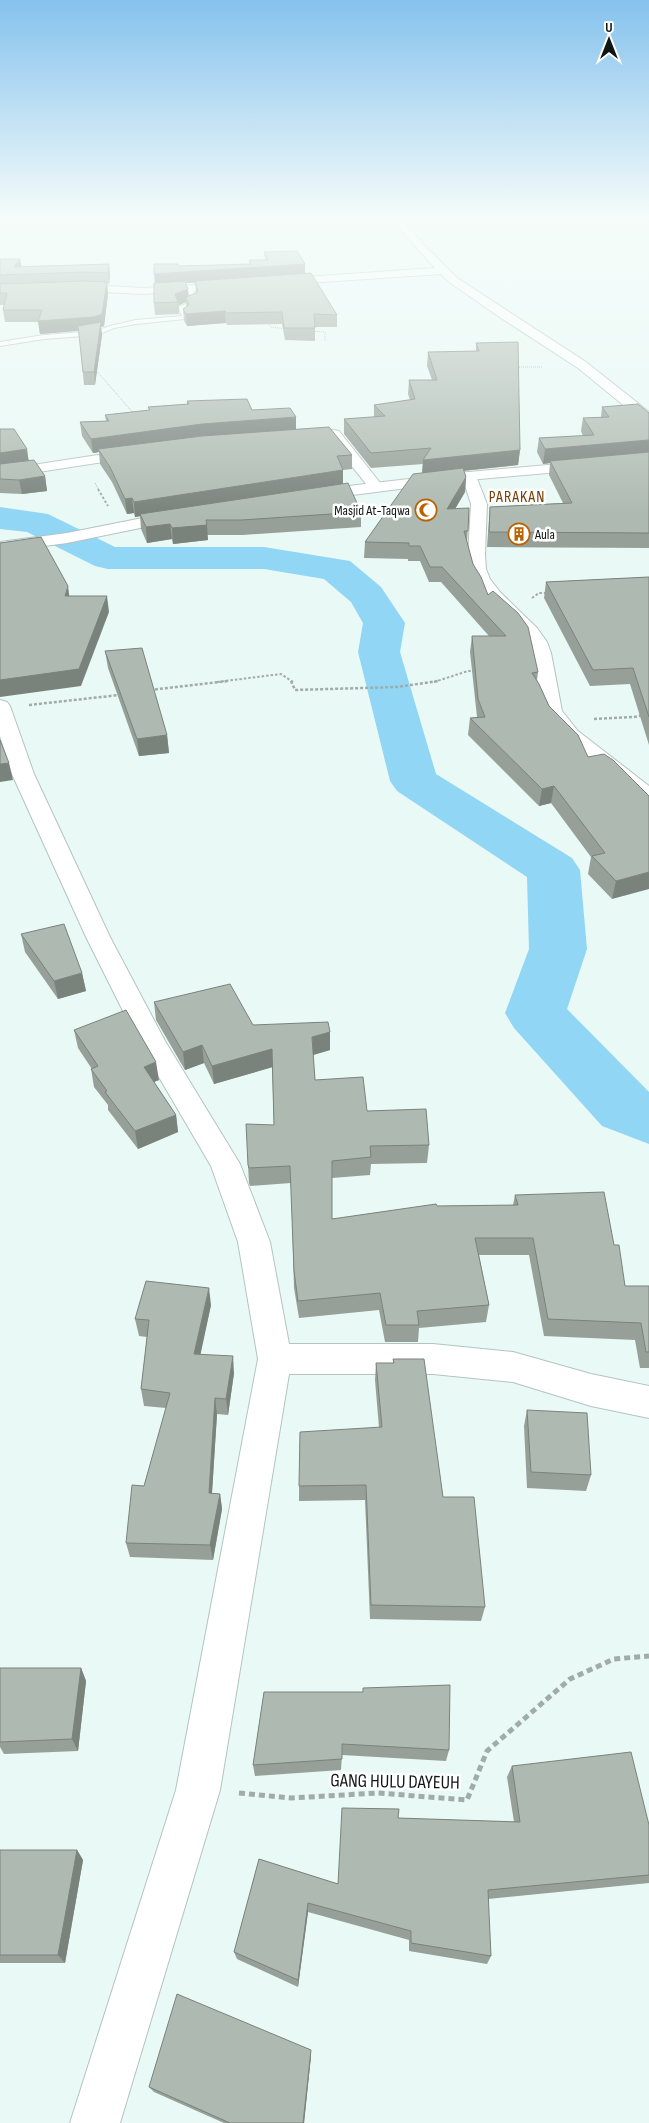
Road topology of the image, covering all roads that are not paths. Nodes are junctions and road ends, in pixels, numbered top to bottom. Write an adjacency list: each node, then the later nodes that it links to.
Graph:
1 (182, 318): 3 (lane)
2 (507, 318): 5 (street)
3 (65, 335): 4 (lane)
4 (0, 344)
5 (649, 419)
6 (313, 435): 11 (street)
7 (155, 450): 9 (street)
8 (649, 460): 10 (street)
9 (0, 474)
10 (469, 476): 11 (street); 16 (street)
11 (376, 487): 12 (street)
12 (301, 497)
13 (196, 514): 14 (street)
14 (0, 548)
15 (0, 707): 17 (street)
16 (649, 798)
17 (275, 1359): 18 (street); 19 (street)
18 (649, 1402)
19 (95, 2123)

